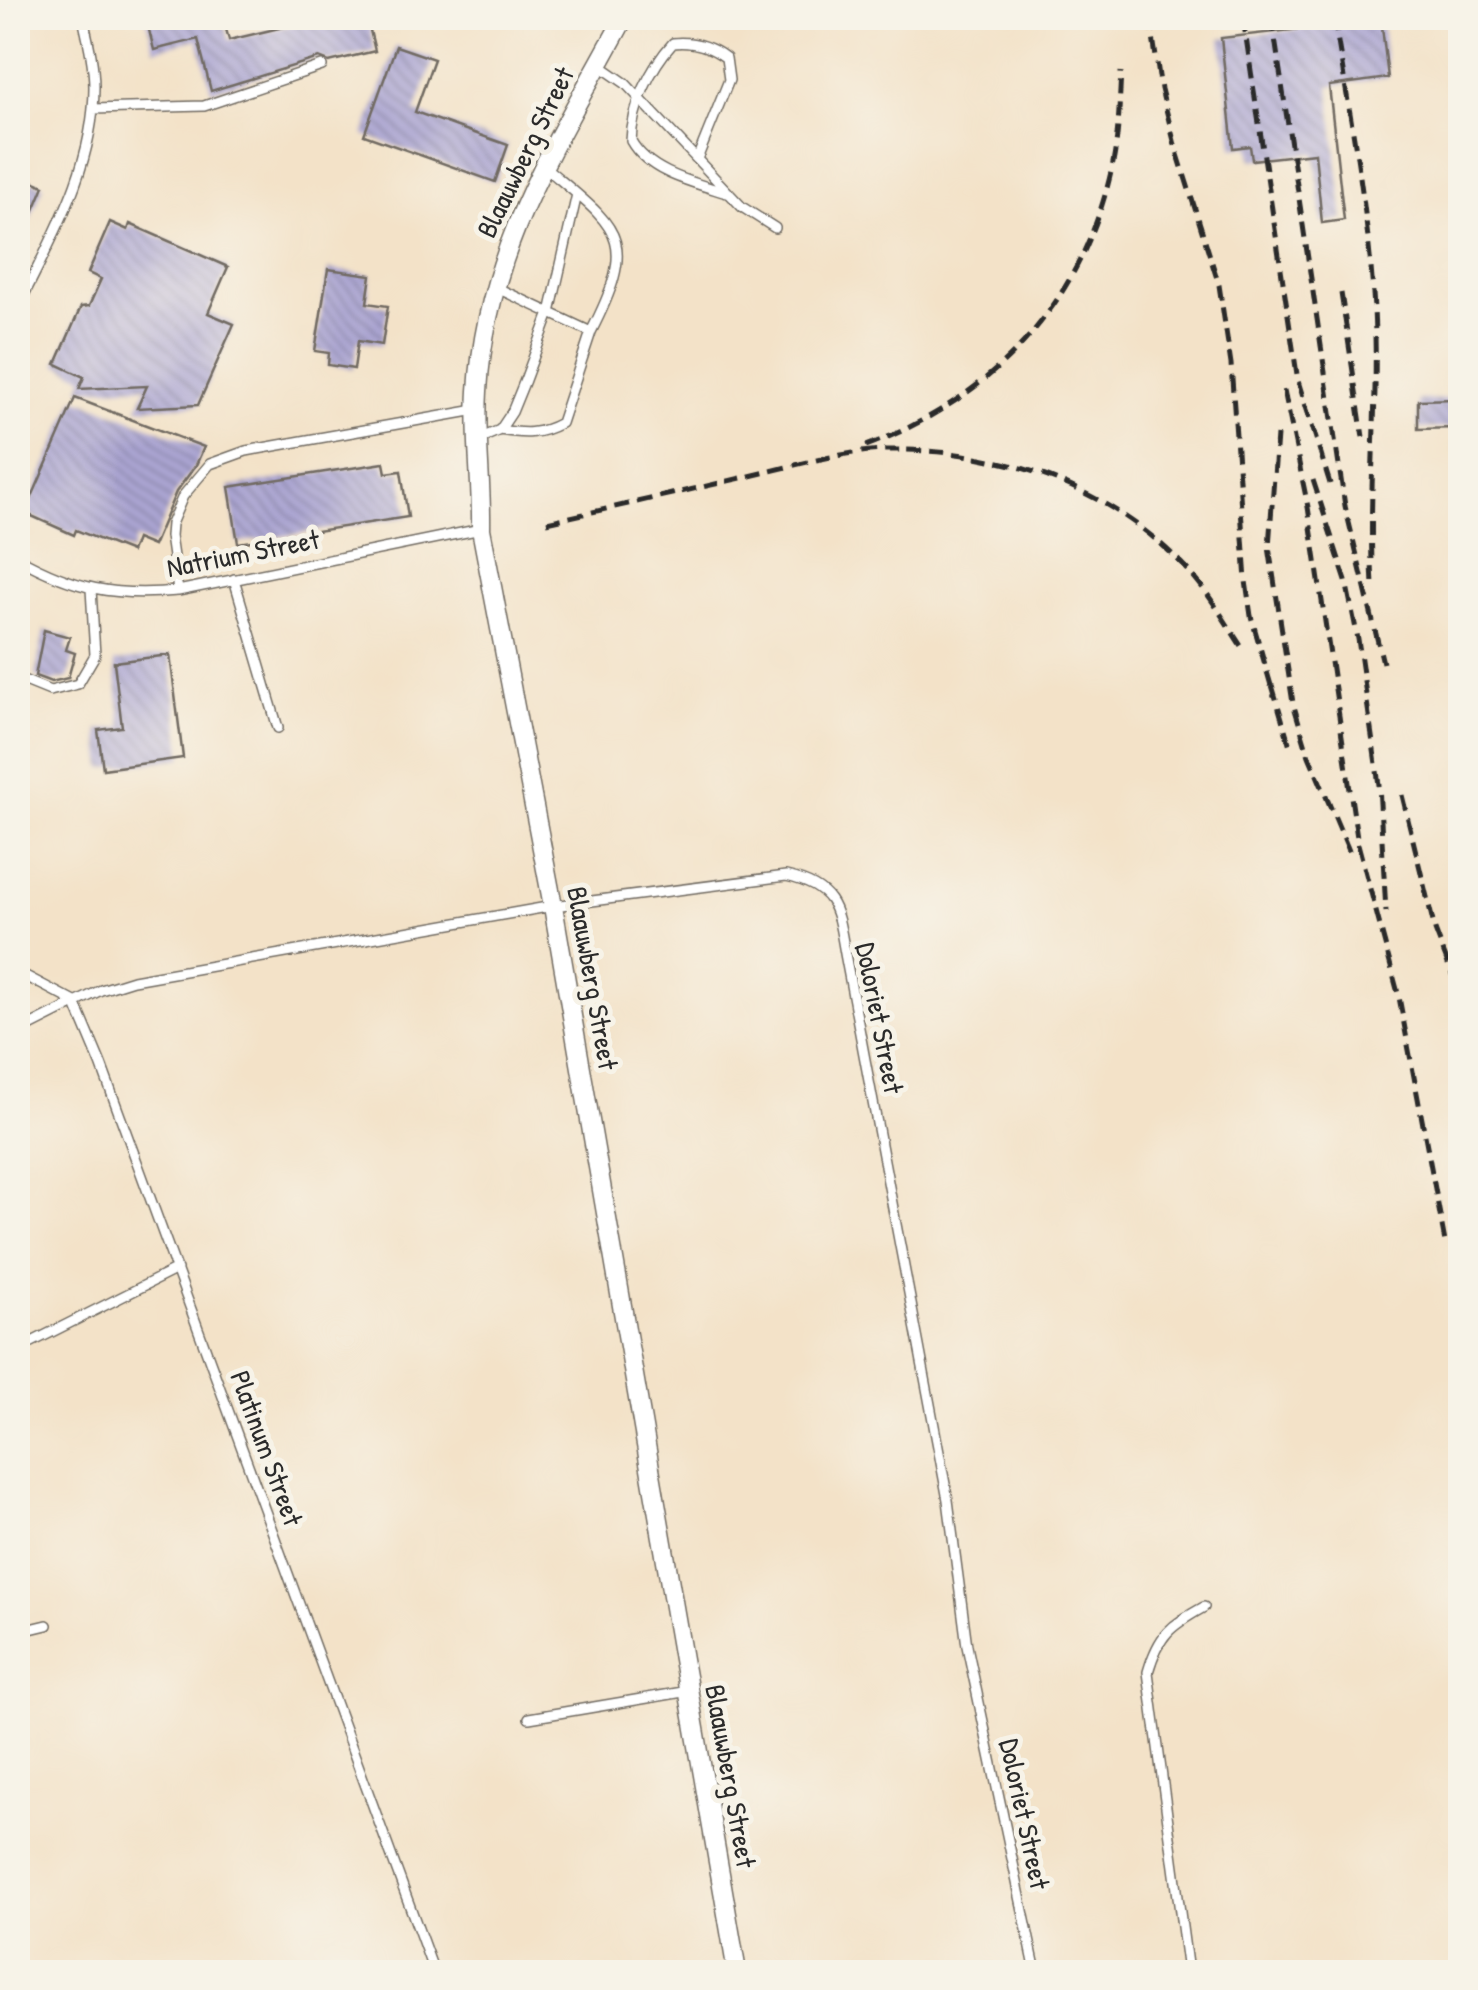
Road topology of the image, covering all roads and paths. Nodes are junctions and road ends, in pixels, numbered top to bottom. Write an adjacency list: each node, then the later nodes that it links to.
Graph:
1 (83, 18): 6 (lane)
2 (624, 18): 3 (street, Blaauwberg Street)
3 (599, 65): 5 (lane); 8 (street, Blaauwberg Street)
4 (322, 66): 6 (lane)
5 (640, 99): 7 (lane); 7 (lane); 9 (lane)
6 (93, 109): 13 (lane)
7 (697, 159): 9 (lane)
8 (543, 166): 10 (lane); 12 (street, Blaauwberg Street)
9 (727, 193): 11 (lane)
10 (577, 194): 14 (lane); 15 (lane)
11 (775, 228)
12 (494, 287): 14 (lane); 16 (street, Blaauwberg Street)
13 (18, 307)
14 (550, 313): 15 (lane); 17 (lane)
15 (591, 332): 17 (lane)
16 (477, 410): 18 (street, Blaauwberg Street); 23 (lane)
17 (500, 430): 18 (lane)
18 (476, 440): 19 (street, Blaauwberg Street)
19 (481, 529): 21 (lane, Natrium Street); 26 (street, Blaauwberg Street)
20 (18, 558): 22 (lane, Natrium Street)
21 (234, 579): 23 (lane, Natrium Street); 25 (lane)
22 (90, 589): 23 (lane, Natrium Street); 24 (lane)
23 (178, 591)
24 (18, 678)
25 (278, 728)
26 (553, 906): 28 (lane, Doloriet Street); 35 (street, Blaauwberg Street); 39 (lane, Doloriet Street)
27 (18, 972): 28 (lane)
28 (75, 1002): 29 (lane, Doloriet Street); 30 (lane, Platinum Street)
29 (18, 1032)
30 (178, 1268): 31 (lane); 37 (lane, Platinum Street)
31 (18, 1349)
32 (1204, 1608): 40 (lane)
33 (46, 1625): 34 (lane)
34 (18, 1632)
35 (689, 1691): 36 (lane); 38 (street, Blaauwberg Street)
36 (528, 1718)
37 (434, 1972)
38 (737, 1972)
39 (1036, 1972)
40 (1188, 1972)

